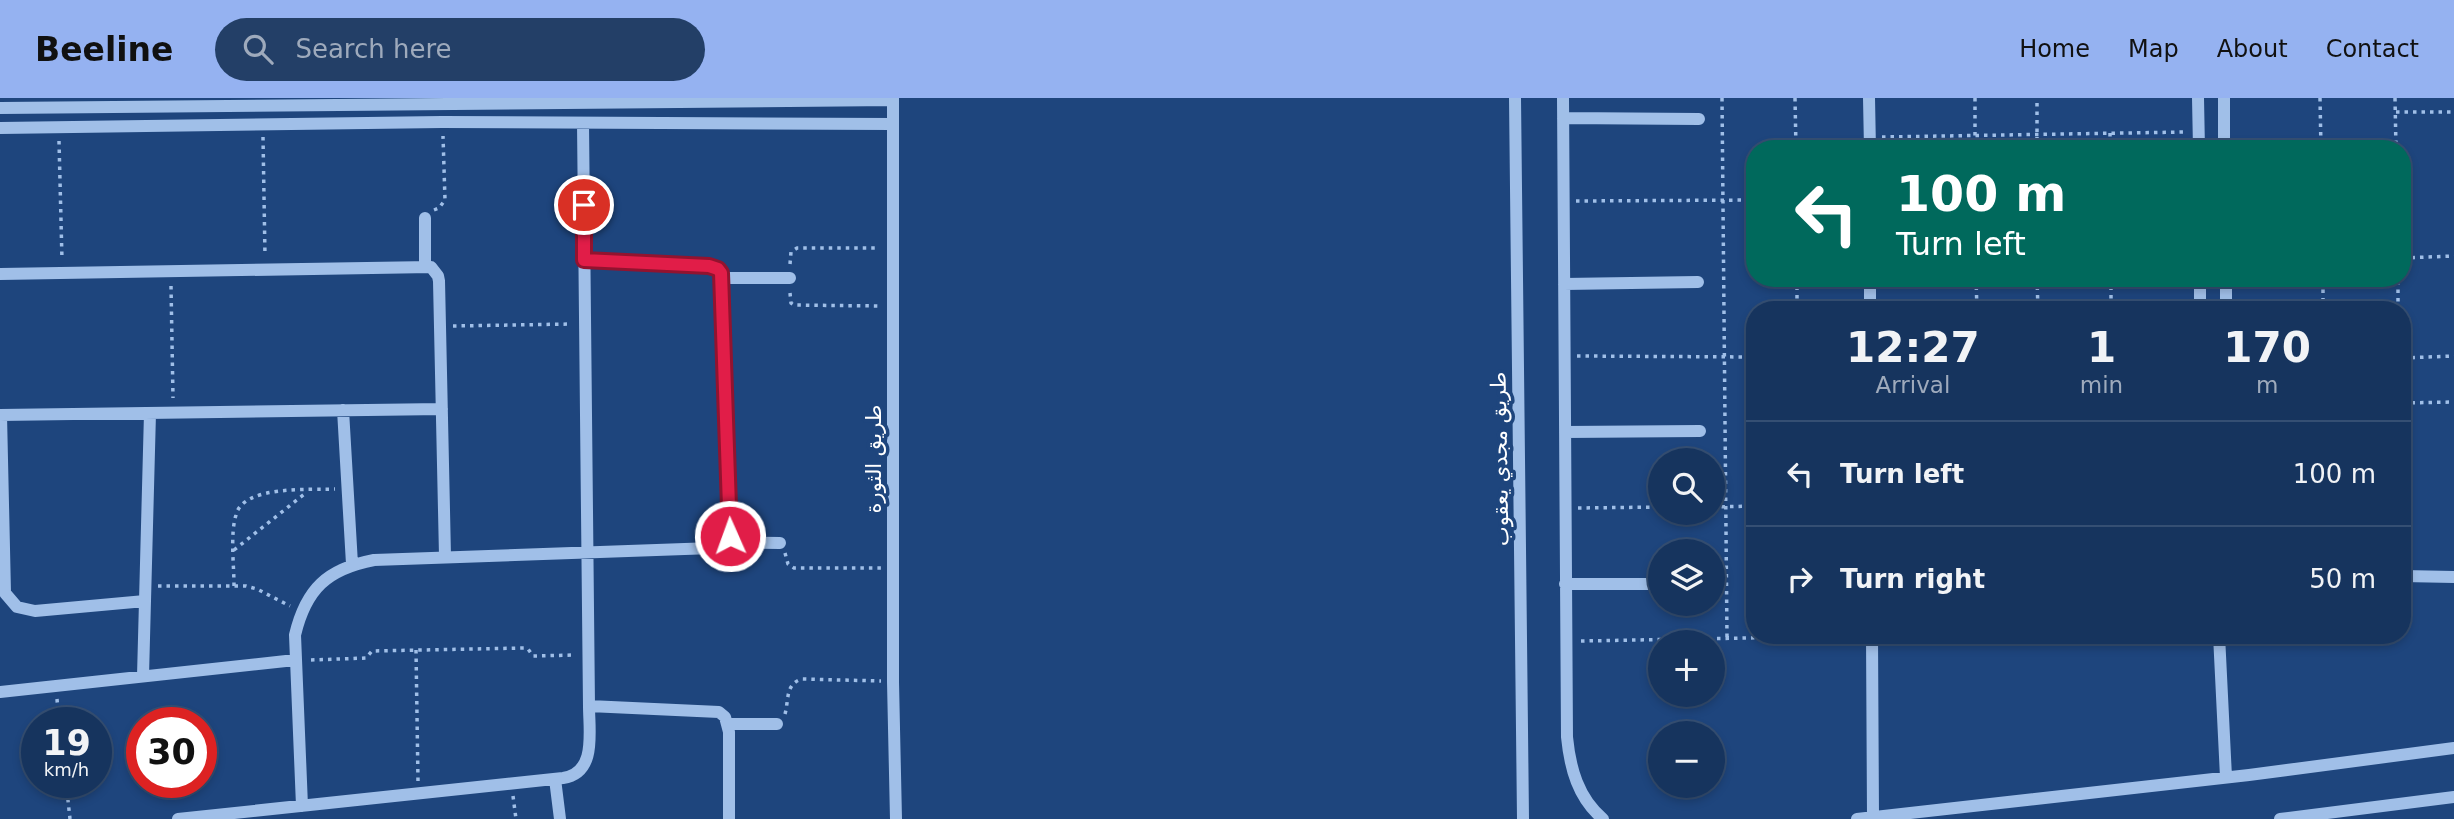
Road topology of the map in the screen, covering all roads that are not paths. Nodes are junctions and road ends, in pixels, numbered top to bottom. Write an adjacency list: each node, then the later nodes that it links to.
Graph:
1 (19, 98): 10 (street)
2 (1515, 98): 56 (street, طريق مجدي يعقوب)
3 (1563, 98): 11 (street)
4 (1869, 98): 16 (street)
5 (2198, 98): 17 (street)
6 (2224, 98): 18 (street)
7 (893, 99): 8 (street); 14 (street, طريق الثورة)
8 (585, 100): 9 (street)
9 (92, 103): 10 (street)
10 (5, 108)
11 (1563, 118): 12 (street); 26 (street)
12 (1699, 119)
13 (583, 123): 14 (street); 15 (street); 20 (street)
14 (893, 124): 62 (street, طريق الثورة)
15 (0, 128)
16 (1870, 140)
17 (2199, 140)
18 (2224, 140)
19 (425, 218): 21 (street)
20 (584, 260): 23 (street); 35 (street)
21 (425, 265): 22 (street); 27 (street)
22 (0, 274)
23 (722, 278): 24 (street); 33 (street)
24 (790, 278)
25 (1698, 282): 26 (street)
26 (1564, 284): 32 (street)
27 (442, 409): 28 (street); 36 (street)
28 (343, 410): 29 (street); 37 (street)
29 (150, 413): 30 (street); 43 (street)
30 (1, 415): 42 (street)
31 (1700, 431): 32 (street)
32 (1565, 432): 40 (street)
33 (726, 542): 34 (street); 35 (street)
34 (780, 543)
35 (587, 551): 36 (street); 49 (street)
36 (445, 556): 37 (street)
37 (352, 564): 46 (street)
38 (2411, 576): 39 (street)
39 (2454, 577)
40 (1566, 584): 41 (street); 65 (street)
41 (1648, 584)
42 (2, 593): 43 (street)
43 (145, 601): 47 (street)
44 (1871, 644): 58 (street)
45 (2220, 644): 53 (street)
46 (295, 660): 47 (street); 57 (street)
47 (143, 676): 48 (street)
48 (0, 692)
49 (589, 706): 50 (street); 54 (street)
50 (728, 724): 51 (street); 61 (street)
51 (777, 724)
52 (2454, 748): 53 (street)
53 (2227, 777): 58 (street)
54 (555, 779): 57 (street); 60 (street)
55 (2454, 797): 67 (street)
56 (1523, 805): 63 (street, طريق مجدي يعقوب); 64 (street)
57 (302, 806): 59 (street)
58 (1873, 817): 66 (street)
59 (178, 819)
60 (559, 819)
61 (729, 819)
62 (896, 819)
63 (1523, 819)
64 (1533, 819)
65 (1603, 819)
66 (1857, 819)
67 (2280, 819)

